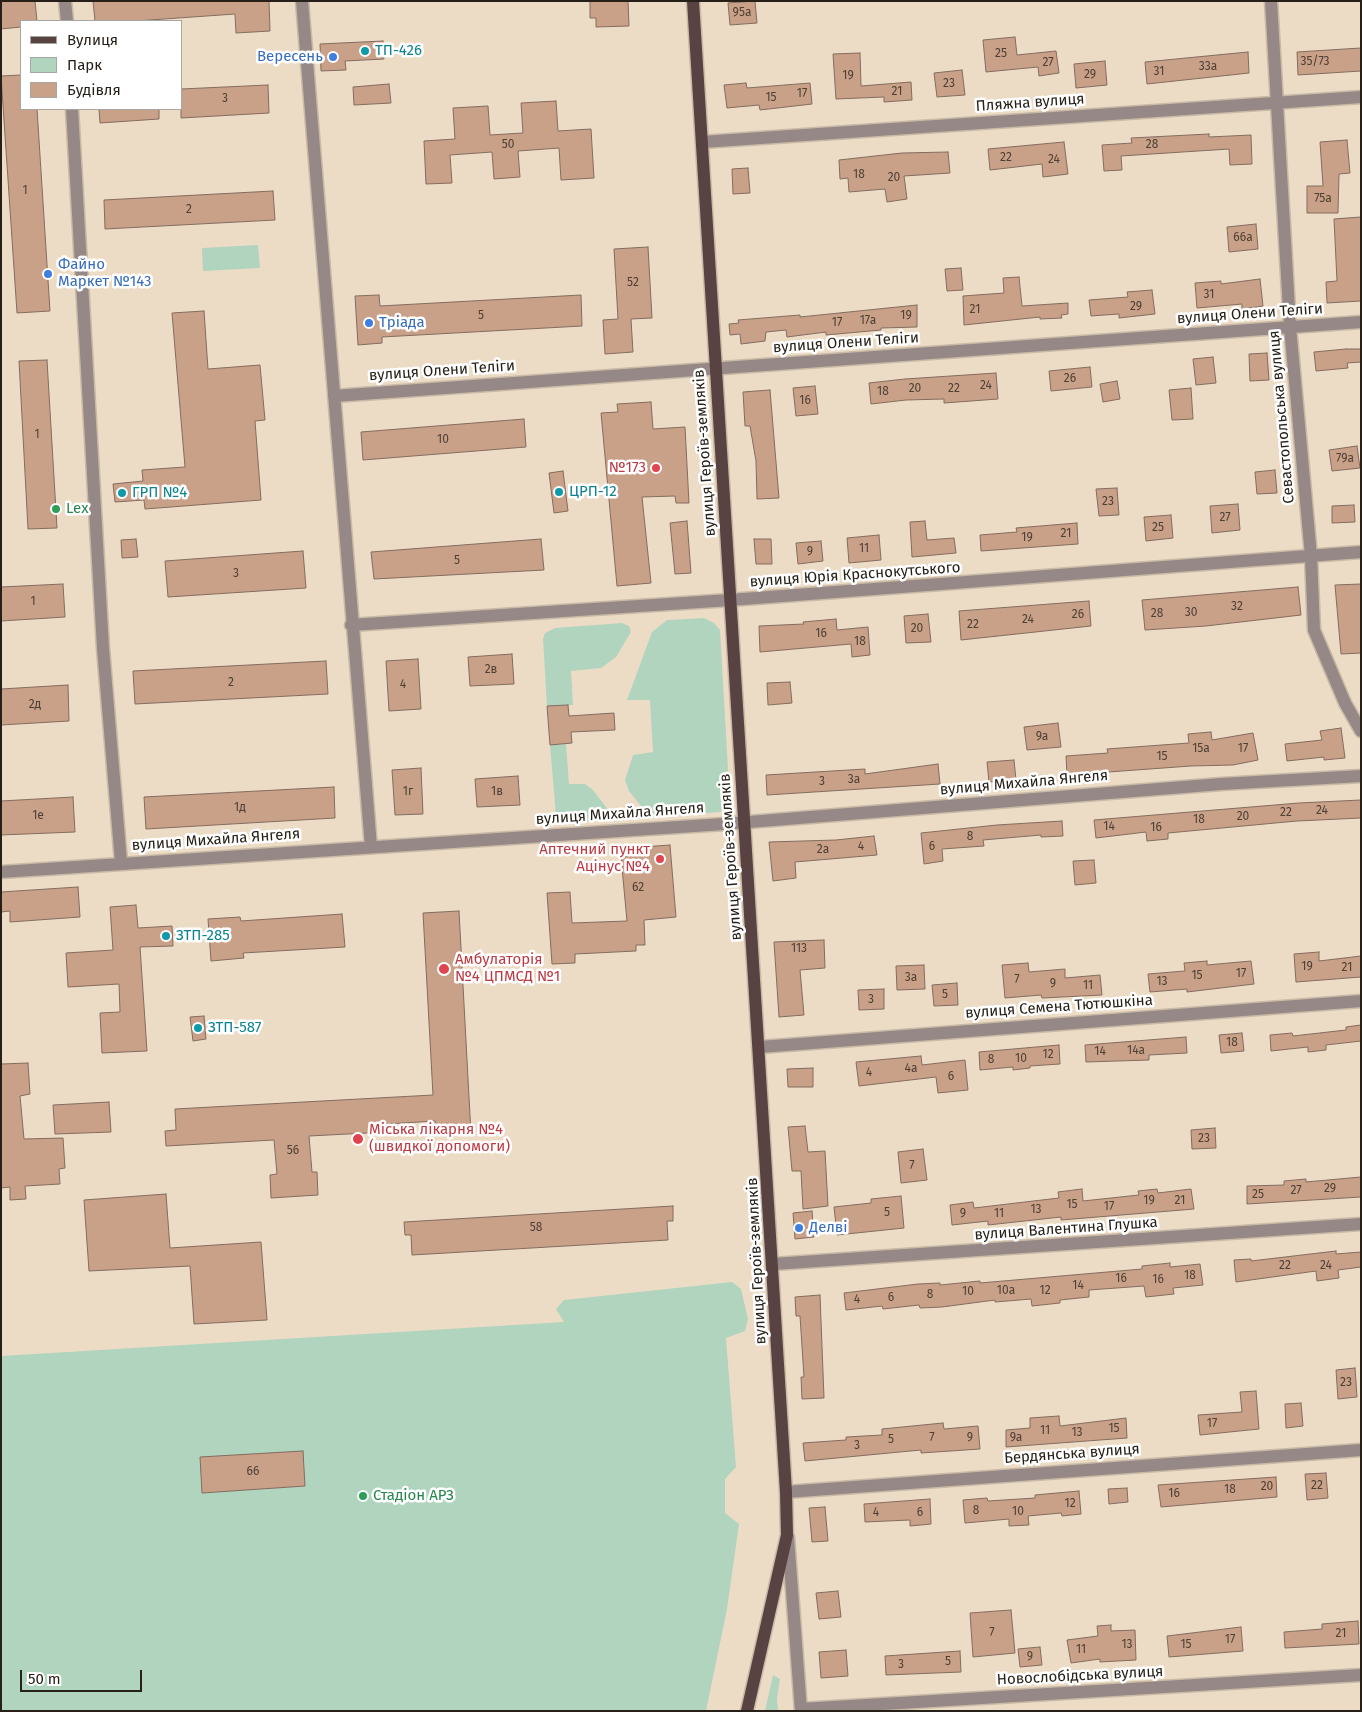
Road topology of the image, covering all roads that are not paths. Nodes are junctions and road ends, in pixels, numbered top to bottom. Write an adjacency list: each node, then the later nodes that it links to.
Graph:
1 (66, 1): 5 (street)
2 (302, 1): 13 (street)
3 (693, 1): 9 (main road, вулиця Героїв-земляків)
4 (1271, 1): 7 (street, Севастопольська вулиця)
5 (67, 20)
6 (1361, 97): 7 (street, Пляжна вулиця)
7 (1277, 102): 9 (street, Пляжна вулиця); 11 (street, Севастопольська вулиця)
8 (72, 110): 22 (street)
9 (702, 142): 12 (main road, вулиця Героїв-земляків)
10 (1361, 322): 11 (street, вулиця Олени Теліги)
11 (1290, 327): 12 (street, вулиця Олени Теліги); 15 (street, Севастопольська вулиця)
12 (716, 369): 13 (street, вулиця Олени Теліги); 16 (main road, вулиця Героїв-земляків)
13 (334, 396): 17 (street)
14 (1361, 552): 15 (street, вулиця Юрія Краснокутського)
15 (1310, 556): 16 (street, вулиця Юрія Краснокутського); 18 (street, Севастопольська вулиця)
16 (730, 600): 17 (street, вулиця Юрія Краснокутського); 20 (main road, вулиця Героїв-земляків)
17 (352, 625): 21 (street)
18 (1361, 731)
19 (1361, 776): 20 (street, вулиця Михайла Янгеля)
20 (745, 822): 21 (street, вулиця Михайла Янгеля); 25 (main road, вулиця Героїв-земляків)
21 (371, 847): 22 (street, вулиця Михайла Янгеля)
22 (121, 862): 23 (street, вулиця Михайла Янгеля)
23 (1, 872)
24 (1361, 1001): 25 (street, вулиця Семена Тютюшкіна)
25 (760, 1047): 27 (main road, вулиця Героїв-земляків)
26 (1361, 1224): 27 (street, вулиця Валентина Глушка)
27 (774, 1264): 29 (main road, вулиця Героїв-земляків)
28 (1361, 1450): 29 (street, Бердянська вулиця)
29 (786, 1492): 30 (main road, вулиця Героїв-земляків)
30 (788, 1535): 32 (street, вулиця Героїв-земляків); 33 (main road)
31 (1361, 1675): 32 (street, Новослобідська вулиця)
32 (801, 1710)
33 (747, 1711)

